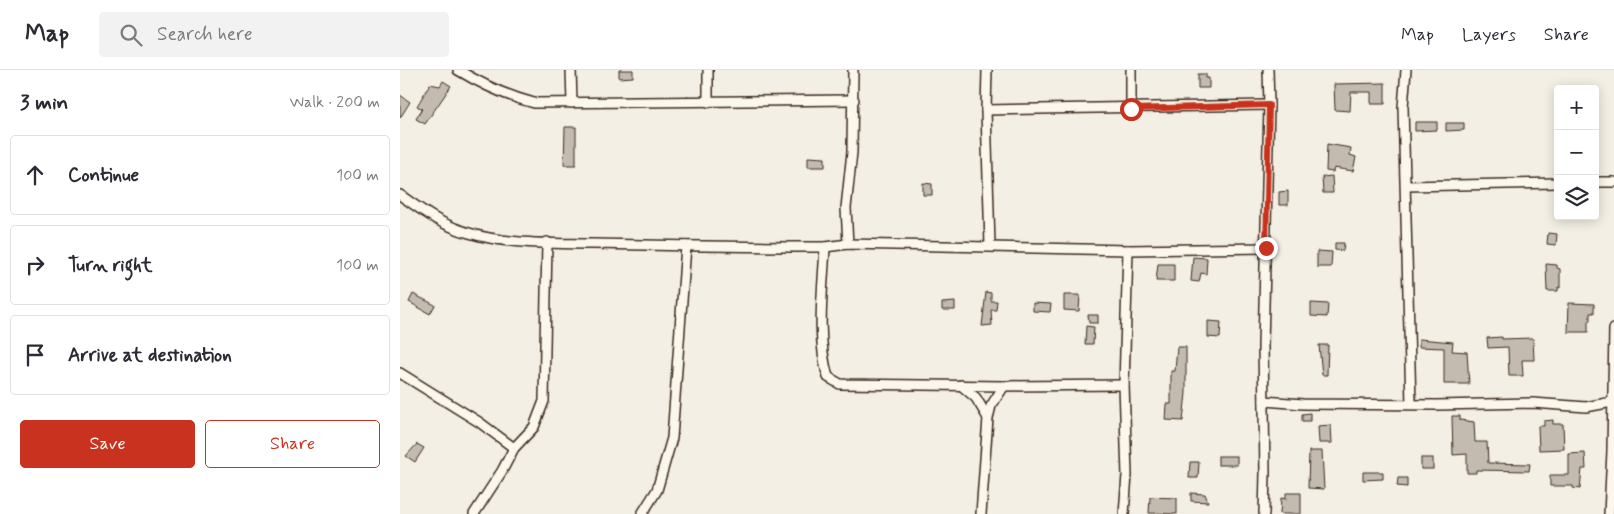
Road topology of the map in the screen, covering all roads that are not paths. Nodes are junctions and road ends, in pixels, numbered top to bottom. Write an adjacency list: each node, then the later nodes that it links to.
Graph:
1 (458, 70): 11 (street)
2 (571, 70): 11 (street)
3 (708, 70): 10 (street)
4 (853, 70): 9 (street)
5 (987, 70): 14 (street)
6 (1131, 70): 13 (street)
7 (1268, 70): 12 (street)
8 (1406, 70): 18 (street)
9 (854, 100): 10 (street); 21 (street)
10 (708, 102): 11 (street)
11 (572, 103)
12 (1269, 105): 13 (street); 25 (street)
13 (1131, 109): 14 (street)
14 (986, 110): 23 (street)
15 (1599, 182): 16 (street)
16 (1614, 182)
17 (1554, 183): 18 (street)
18 (1406, 186): 34 (street)
19 (400, 195): 20 (street)
20 (547, 242): 22 (street); 36 (street)
21 (848, 244): 23 (street); 24 (street)
22 (686, 246): 24 (street); 38 (street)
23 (990, 246): 26 (street)
24 (825, 247): 29 (street)
25 (1266, 248): 26 (street); 32 (street)
26 (1128, 250): 30 (street)
27 (1614, 329): 33 (street)
28 (400, 373): 36 (street)
29 (961, 385): 31 (street); 35 (street)
30 (1124, 385): 31 (street); 40 (street)
31 (1004, 386): 35 (street)
32 (1264, 401): 34 (street); 41 (street)
33 (1612, 402): 34 (street); 42 (street)
34 (1411, 404)
35 (988, 418): 39 (street)
36 (514, 448): 37 (street)
37 (474, 514)
38 (642, 514)
39 (981, 514)
40 (1124, 514)
41 (1264, 514)
42 (1609, 514)

